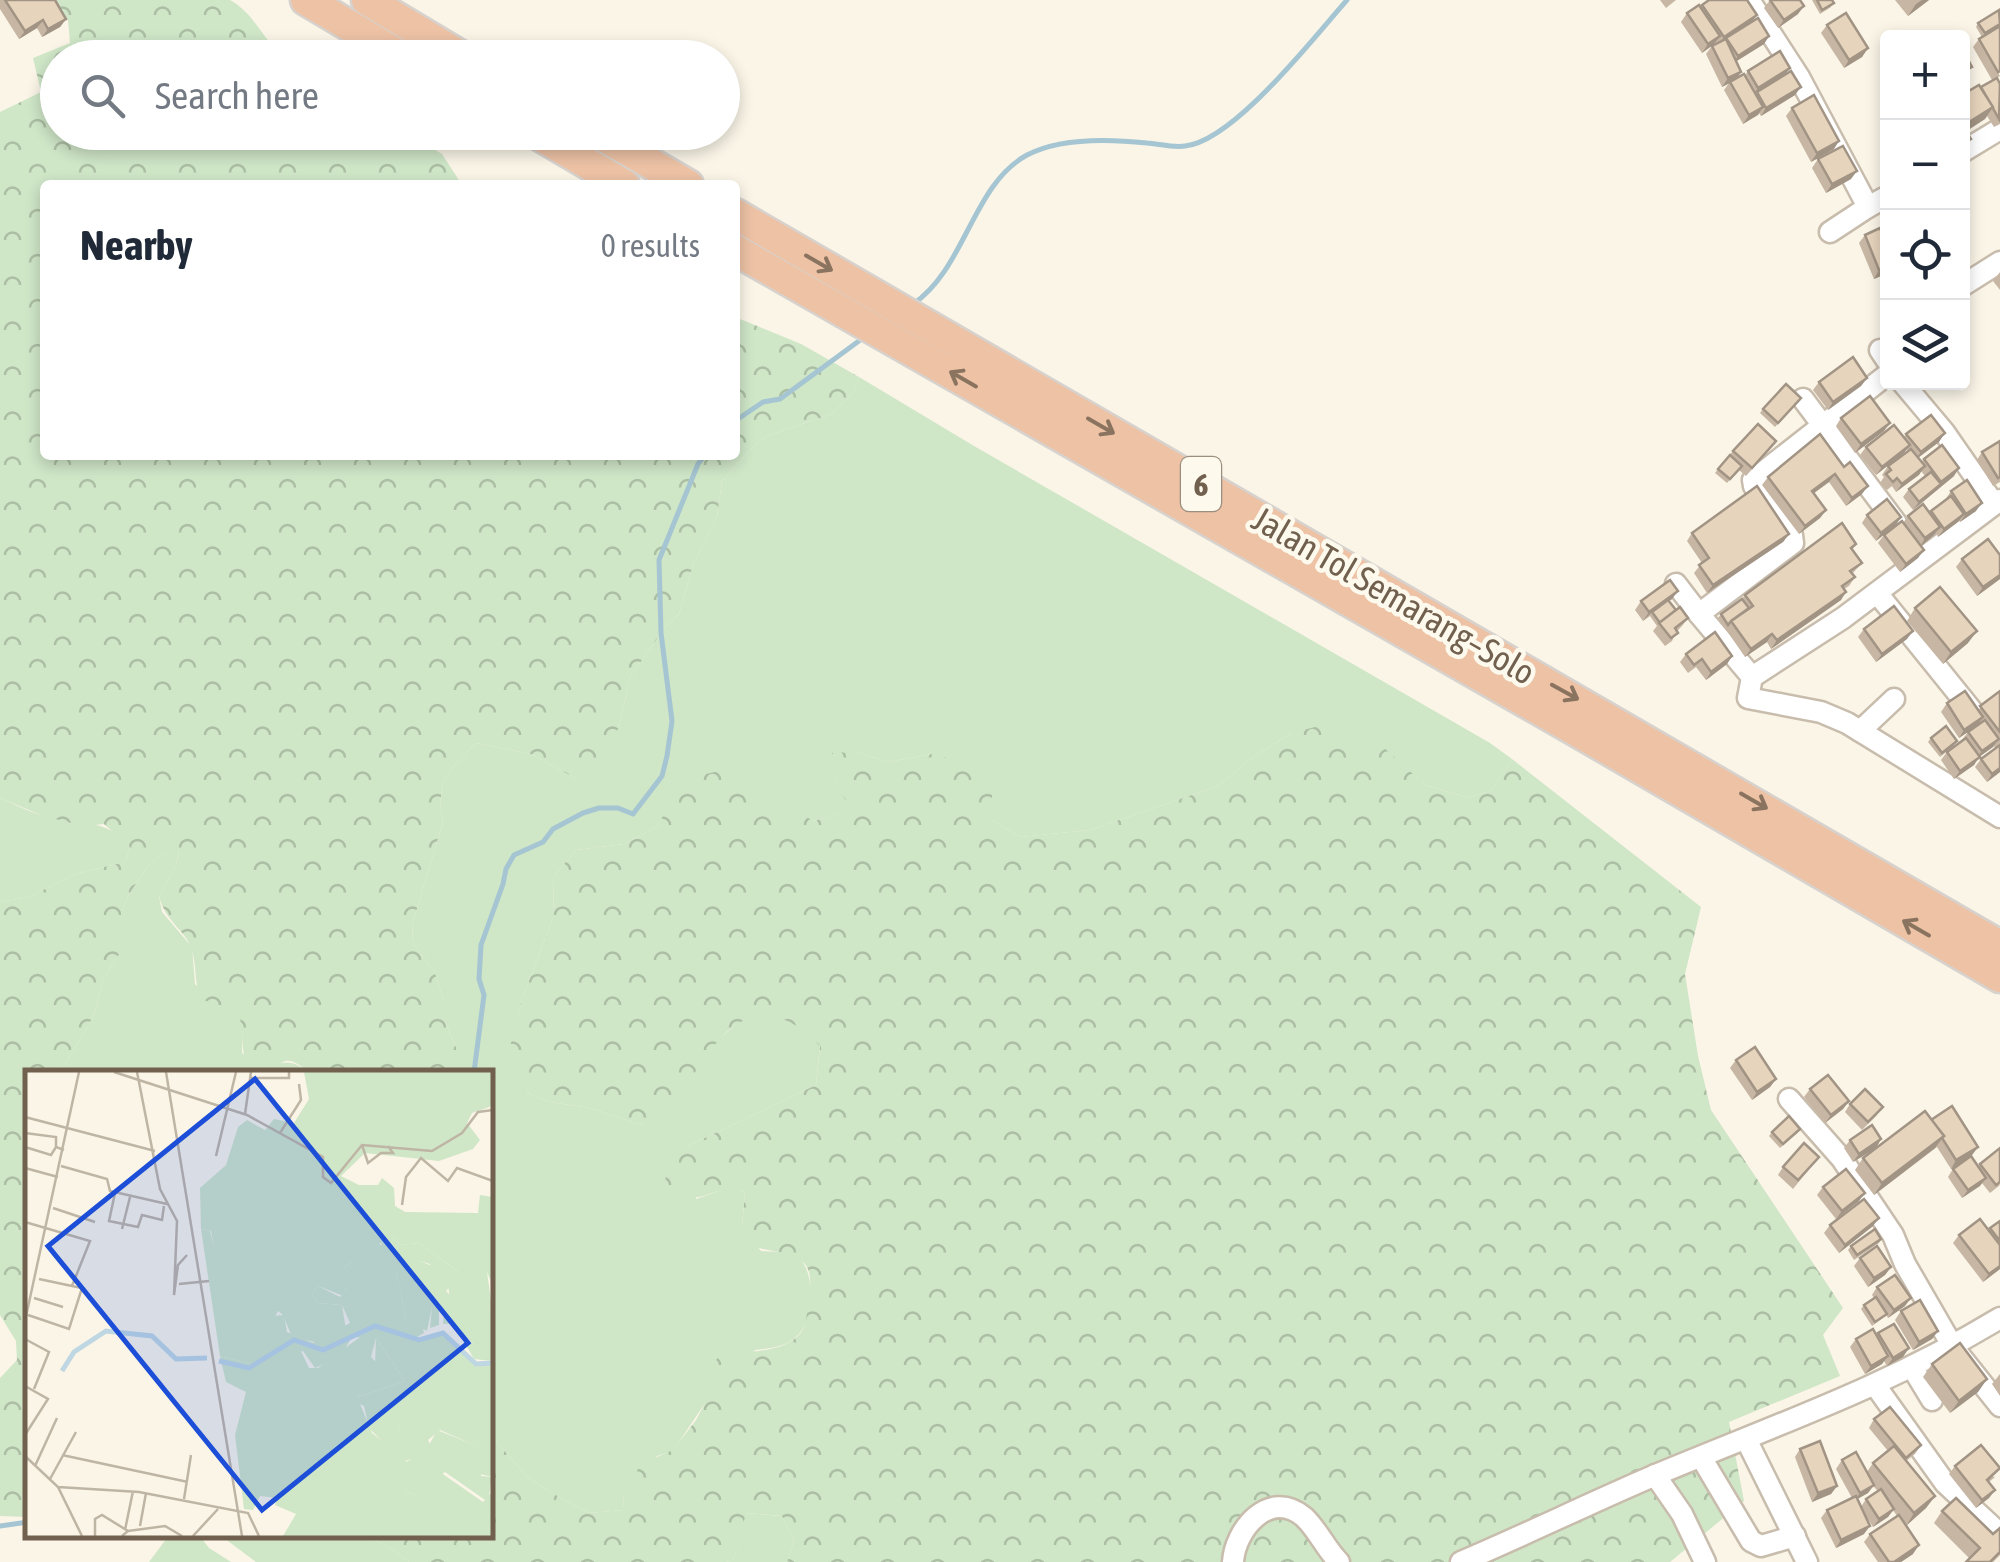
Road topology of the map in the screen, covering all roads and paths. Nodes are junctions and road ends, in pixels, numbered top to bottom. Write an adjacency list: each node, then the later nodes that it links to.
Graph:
1 (306, 0): 4 (highway)
2 (368, 0): 5 (highway)
3 (1749, 0): 13 (street)
4 (374, 40)
5 (434, 40)
6 (2000, 130): 7 (street)
7 (1970, 147)
8 (564, 150): 10 (highway)
9 (630, 150): 11 (highway)
10 (615, 180)
11 (680, 180)
12 (1880, 201): 13 (street)
13 (1868, 208): 15 (street)
14 (740, 217): 32 (highway, Jalan Tol Semarang–Solo / 6, one-way to 32)
15 (1830, 232)
16 (740, 253): 32 (highway, Jalan Tol Semarang–Solo / 6, one-way to 16)
17 (2000, 262): 18 (street)
18 (1970, 281)
19 (1880, 380): 22 (street)
20 (1909, 390): 23 (street)
21 (1803, 399): 22 (street)
22 (1821, 425): 24 (street); 27 (street)
23 (1997, 502): 24 (street)
24 (1921, 558): 26 (street)
25 (1676, 584): 27 (street)
26 (1877, 593): 28 (street); 30 (street)
27 (1699, 614): 28 (street)
28 (1752, 677): 31 (street)
29 (1894, 698): 31 (street)
30 (1973, 712)
31 (1860, 730): 33 (street)
32 (1662, 764): 34 (highway, Jalan Tol Semarang–Solo / 6, one-way to 34); 35 (highway, Jalan Tol Semarang–Solo / 6, one-way to 32)
33 (2000, 818)
34 (2000, 946)
35 (2000, 977)
36 (1789, 1099): 38 (street)
37 (2000, 1318): 38 (street)
38 (1953, 1346): 39 (street); 42 (street)
39 (1912, 1367): 40 (street); 41 (street)
40 (1876, 1385): 43 (street); 46 (street)
41 (1932, 1400)
42 (2000, 1406)
43 (1746, 1439): 44 (street); 47 (street)
44 (1701, 1457): 45 (street); 47 (street)
45 (1655, 1476): 50 (street); 51 (street)
46 (2000, 1534)
47 (1795, 1536): 52 (street)
48 (1233, 1562): 49 (street)
49 (1338, 1562)
50 (1462, 1562)
51 (1704, 1562)
52 (1807, 1562)

